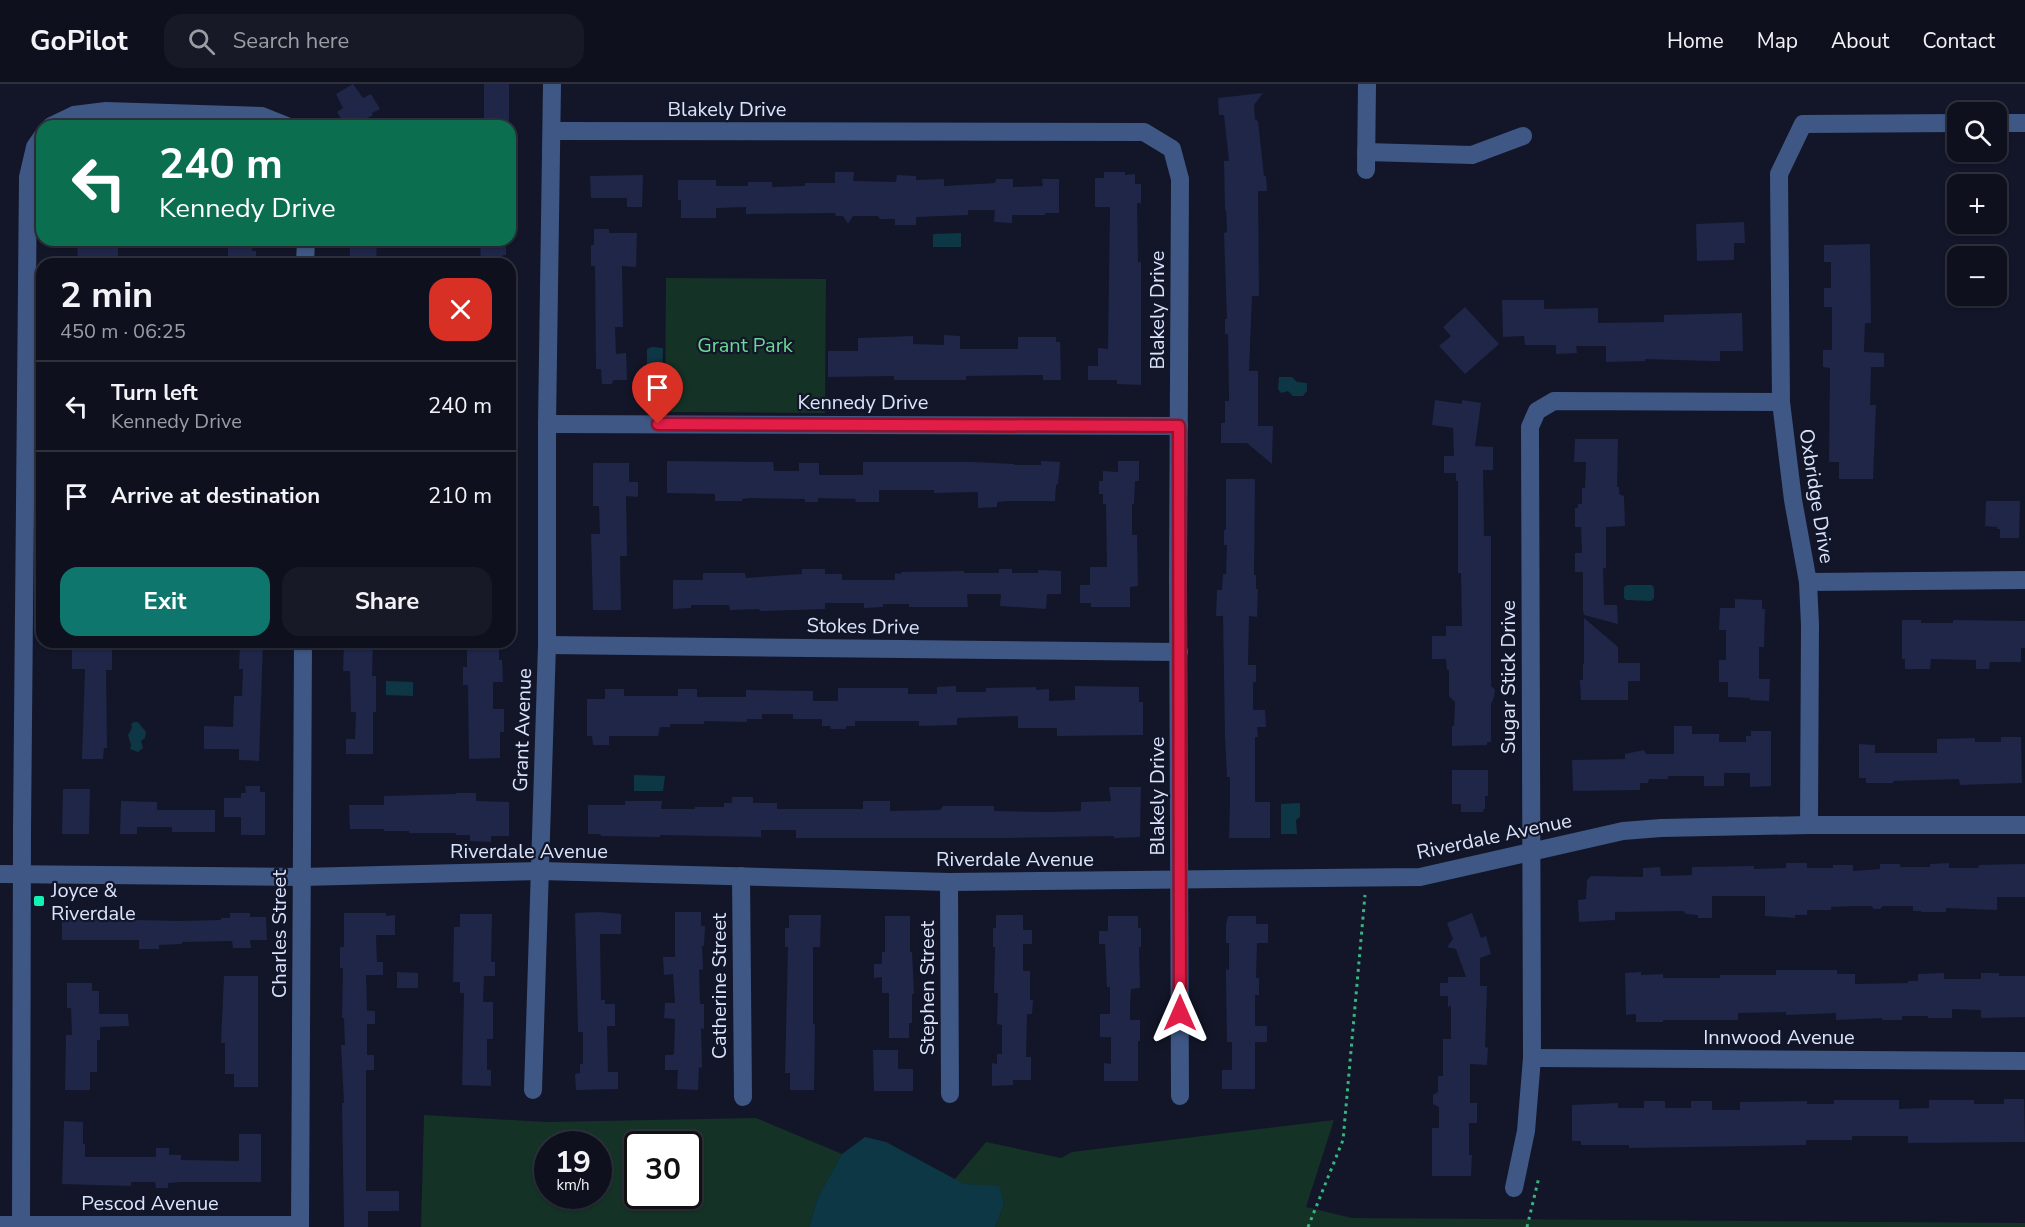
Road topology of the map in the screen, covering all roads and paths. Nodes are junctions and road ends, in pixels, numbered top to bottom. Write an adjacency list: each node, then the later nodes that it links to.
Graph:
1 (552, 84): 8 (street, Grant Avenue)
2 (1367, 84): 11 (street)
3 (64, 120): 4 (street)
4 (272, 120)
5 (1947, 123): 13 (street, Oxbridge Drive)
6 (2007, 123): 7 (street)
7 (2025, 123)
8 (552, 131): 14 (street, Grant Avenue); 15 (street, Blakely Drive)
9 (1524, 136): 11 (street)
10 (36, 144): 26 (street)
11 (1366, 152): 12 (street)
12 (1366, 170)
13 (1781, 402): 17 (street, Oxbridge Drive); 23 (street, Sugar Stick Drive)
14 (547, 424): 15 (street, Kennedy Drive); 18 (street, Grant Avenue)
15 (1179, 426): 20 (street, Blakely Drive)
16 (2025, 580): 17 (street)
17 (1808, 582): 21 (street, Oxbridge Drive)
18 (547, 645): 20 (street, Stokes Drive); 24 (street, Grant Avenue)
19 (303, 648): 28 (street, Charles Street)
20 (1179, 652): 30 (street, Blakely Drive)
21 (1809, 825): 22 (street, Riverdale Avenue); 23 (street, Riverdale Avenue)
22 (2025, 825)
23 (1530, 851): 29 (street, Riverdale Avenue); 32 (street, Sugar Stick Drive)
24 (541, 871): 27 (street, Riverdale Avenue); 28 (street, Riverdale Avenue); 34 (street, Grant Avenue)
25 (0, 874): 26 (street, Riverdale Avenue)
26 (22, 874): 28 (street, Riverdale Avenue); 41 (street)
27 (741, 876): 31 (street, Riverdale Avenue); 36 (street, Catherine Street)
28 (302, 877): 42 (street, Charles Street)
29 (1367, 878): 30 (street, Riverdale Avenue); 43 (path)
30 (1180, 880): 31 (street, Riverdale Avenue); 37 (street, Blakely Drive)
31 (949, 882): 35 (street, Stephen Street)
32 (1532, 1058): 33 (street, Innwood Avenue); 39 (street, Sugar Stick Drive)
33 (2025, 1061)
34 (533, 1090)
35 (950, 1094)
36 (743, 1096)
37 (1180, 1096)
38 (1539, 1177): 44 (path)
39 (1514, 1188)
40 (0, 1225): 41 (street, Pescod Avenue)
41 (21, 1226): 42 (street, Pescod Avenue)
42 (300, 1226)
43 (1308, 1227)
44 (1527, 1227)

